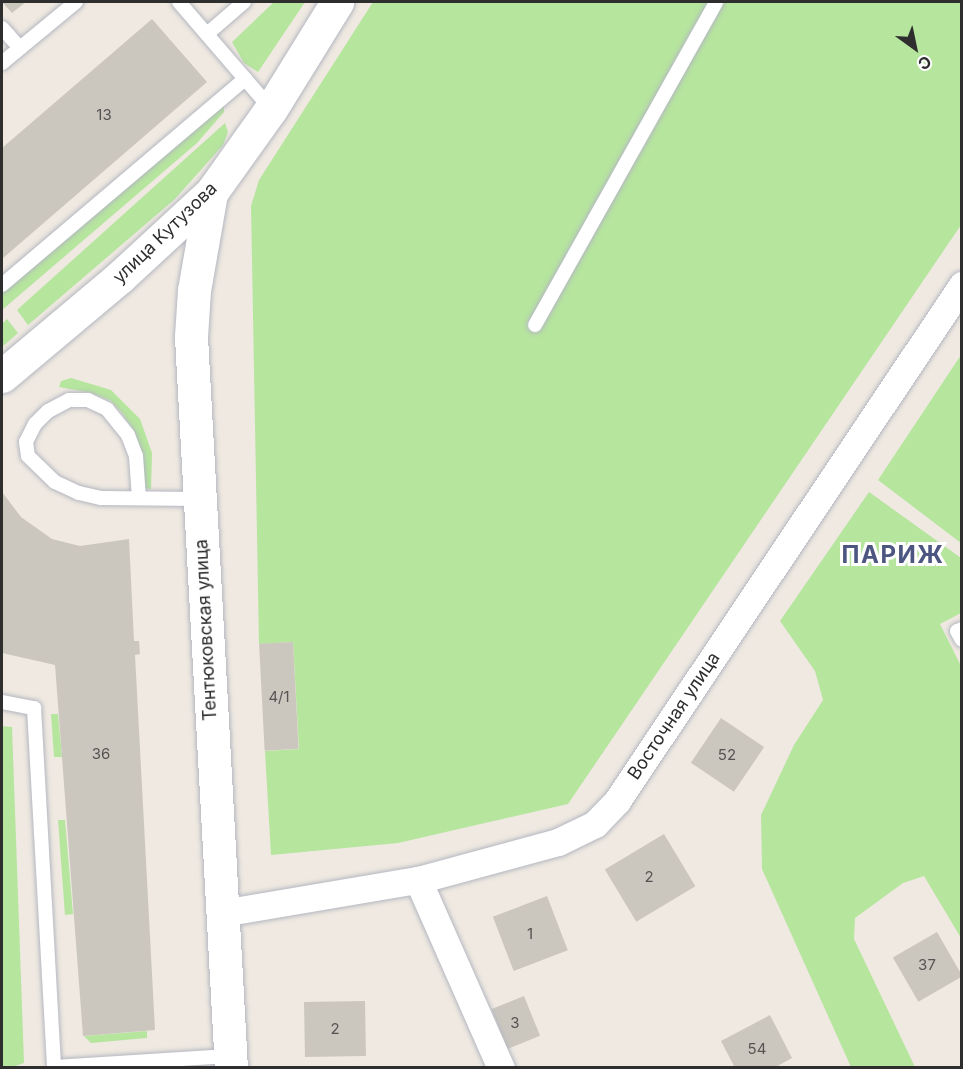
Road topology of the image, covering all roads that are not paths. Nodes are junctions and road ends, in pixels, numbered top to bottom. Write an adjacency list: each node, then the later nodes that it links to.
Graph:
1 (76, 2): 8 (lane)
2 (179, 2): 7 (lane)
3 (244, 2): 7 (lane)
4 (337, 2): 11 (street, улица Кутузова)
5 (716, 2): 15 (lane)
6 (2, 27): 8 (lane)
7 (207, 34): 10 (lane)
8 (20, 48): 9 (lane)
9 (2, 63)
10 (245, 79): 11 (lane); 13 (lane)
11 (271, 109): 12 (street, улица Кутузова)
12 (211, 193): 16 (street, улица Кутузова); 18 (street, Тентюковская улица)
13 (2, 285)
14 (962, 285): 22 (street, Восточная улица)
15 (534, 325)
16 (2, 376)
17 (139, 498): 17 (lane); 18 (lane)
18 (198, 499): 23 (street, Тентюковская улица)
19 (962, 629): 20 (lane)
20 (962, 640)
21 (2, 702): 24 (lane)
22 (418, 880): 23 (street, Восточная улица); 25 (street)
23 (222, 913): 24 (street, Тентюковская улица)
24 (230, 1062)
25 (501, 1068)

